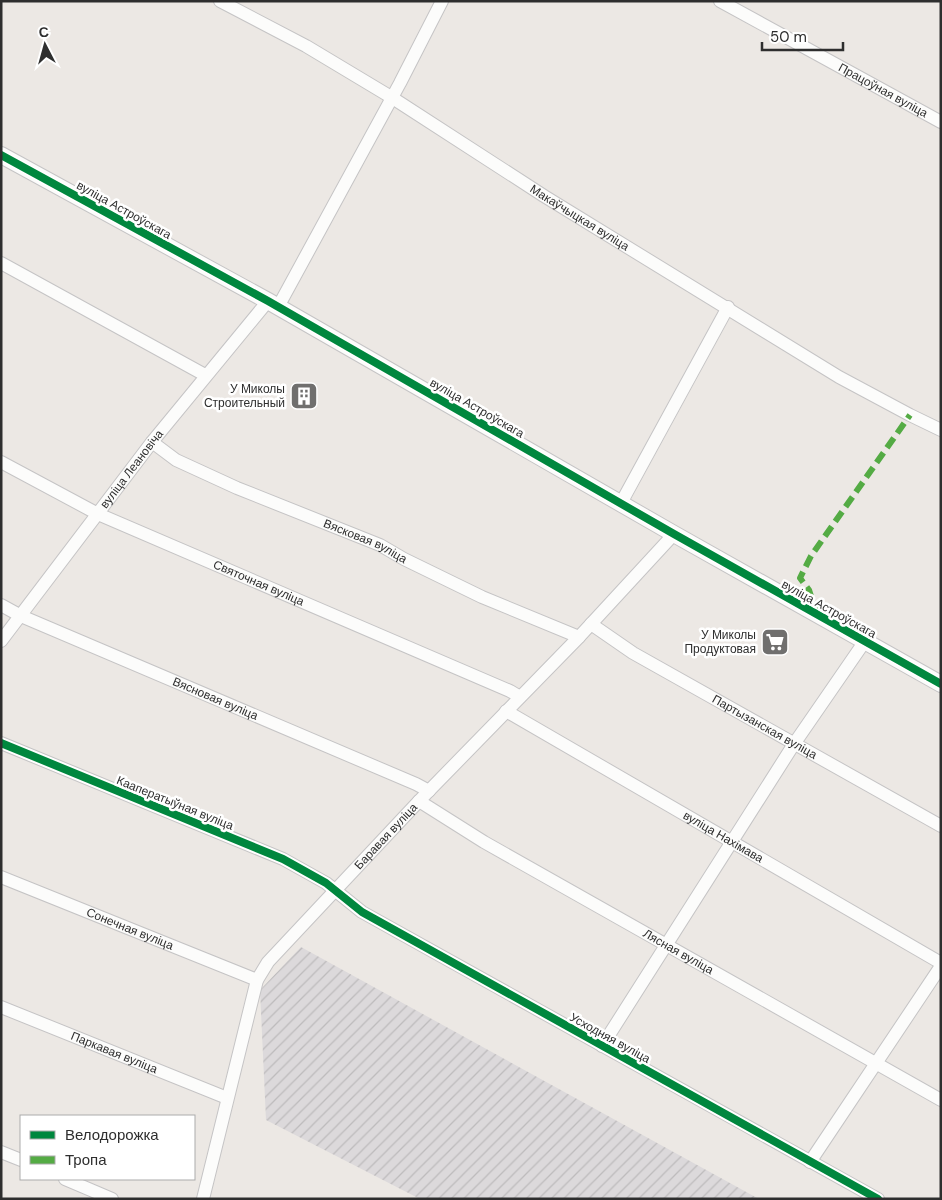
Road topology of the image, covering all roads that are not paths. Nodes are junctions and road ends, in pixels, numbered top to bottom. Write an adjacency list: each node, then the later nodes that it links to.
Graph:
1 (220, 1): 4 (street, Макаўчыцкая вуліца)
2 (442, 1): 4 (street, вуліца Леановіча)
3 (720, 1): 5 (street, Працоўная вуліца)
4 (392, 97): 8 (street, вуліца Леановіча); 9 (street, Макаўчыцкая вуліца)
5 (941, 122)
6 (1, 155): 8 (street, вуліца Астроўскага)
7 (1, 262): 10 (street)
8 (273, 304): 10 (street, вуліца Леановіча); 14 (street, вуліца Астроўскага)
9 (728, 307): 11 (street, Макаўчыцкая вуліца); 14 (street)
10 (205, 375): 12 (street, вуліца Леановіча)
11 (941, 430)
12 (152, 442): 15 (street, вуліца Леановіча); 20 (street, Вясковая вуліца)
13 (1, 462): 15 (street, Святочная вуліца)
14 (621, 503): 16 (street, вуліца Астроўскага)
15 (98, 514): 18 (street, вуліца Леановіча); 24 (street, Святочная вуліца)
16 (674, 534): 19 (street, Баравая вуліца); 21 (street, вуліца Астроўскага)
17 (1, 605): 18 (street, Вясновая вуліца)
18 (21, 616): 22 (street, вуліца Леановіча); 28 (street, Вясновая вуліца)
19 (591, 624): 20 (street, Баравая вуліца); 27 (street, Партызанская вуліца)
20 (580, 637): 24 (street, Баравая вуліца)
21 (865, 641): 23 (street, вуліца Астроўскага); 27 (street)
22 (1, 642)
23 (941, 684)
24 (520, 697): 25 (street, Баравая вуліца)
25 (506, 711): 28 (street, Баравая вуліца); 31 (street, вуліца Нахімава)
26 (1, 743): 33 (street, Кааператыўная вуліца)
27 (794, 744): 30 (street, Партызанская вуліца); 31 (street)
28 (429, 791): 29 (street, Баравая вуліца)
29 (419, 801): 33 (street, Баравая вуліца); 34 (street, Лясная вуліца)
30 (941, 826)
31 (731, 843): 34 (street); 35 (street, вуліца Нахімава)
32 (1, 877): 36 (street, Сонечная вуліца)
33 (336, 891): 36 (street, Баравая вуліца); 38 (street, Усходняя вуліца)
34 (668, 946): 38 (street); 39 (street, Лясная вуліца)
35 (941, 965): 39 (street)
36 (257, 980): 40 (street, Баравая вуліца)
37 (1, 1007): 40 (street, Паркавая вуліца)
38 (602, 1046): 44 (street, Усходняя вуліца)
39 (877, 1064): 41 (street, Лясная вуліца); 44 (street)
40 (227, 1098): 47 (street, Баравая вуліца)
41 (941, 1100)
42 (1, 1152): 43 (street)
43 (20, 1160)
44 (810, 1162): 48 (street, Усходняя вуліца)
45 (67, 1180): 46 (street)
46 (112, 1199)
47 (203, 1199)
48 (878, 1199)

